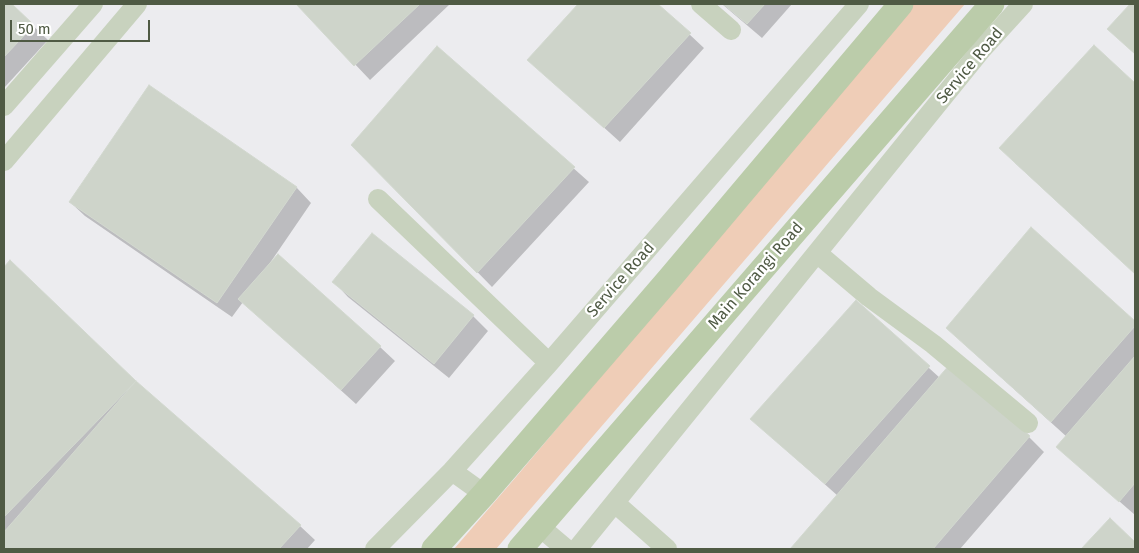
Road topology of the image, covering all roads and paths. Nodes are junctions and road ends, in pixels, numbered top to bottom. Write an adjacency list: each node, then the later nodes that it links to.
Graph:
1 (93, 4): 9 (street)
2 (137, 4): 10 (street)
3 (701, 4): 8 (street)
4 (859, 4): 13 (street, Service Road)
5 (901, 4): 16 (main road)
6 (992, 4): 18 (main road, Main Korangi Road)
7 (1023, 4): 12 (street, Service Road)
8 (730, 30)
9 (4, 106)
10 (4, 161)
11 (378, 199): 13 (street)
12 (817, 253): 14 (street); 17 (street, Service Road)
13 (549, 363): 15 (street, Service Road)
14 (1028, 423)
15 (452, 471): 16 (street); 19 (street, Service Road)
16 (484, 494): 20 (main road)
17 (615, 503): 23 (street, Service Road); 24 (street)
18 (540, 527): 21 (main road, Main Korangi Road); 22 (street)
19 (375, 549)
20 (434, 549)
21 (520, 549)
22 (566, 549)
23 (578, 549)
24 (667, 549)

